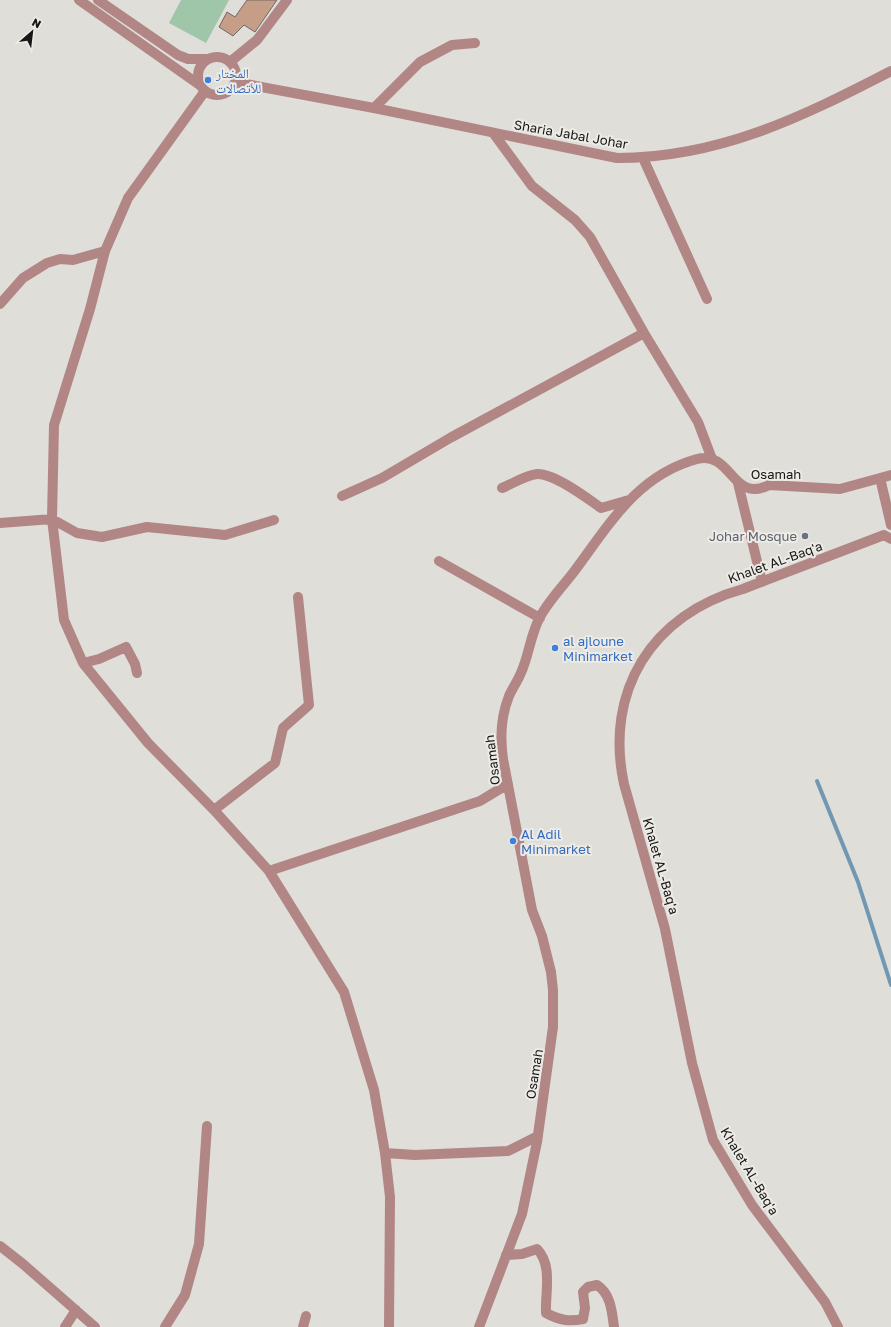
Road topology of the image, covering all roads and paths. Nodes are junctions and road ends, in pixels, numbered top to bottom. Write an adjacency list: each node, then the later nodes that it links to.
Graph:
1 (79, 0): 9 (street)
2 (98, 0): 5 (street)
3 (287, 0): 6 (street)
4 (475, 43): 10 (street)
5 (209, 59): 6 (street); 9 (street)
6 (230, 62): 8 (street)
7 (891, 71): 12 (street, Sharia Jabal Johar)
8 (235, 82): 9 (street); 10 (street, Sharia Jabal Johar)
9 (203, 88): 13 (street)
10 (374, 108): 11 (street, Sharia Jabal Johar)
11 (494, 134): 12 (street, Sharia Jabal Johar); 16 (street)
12 (643, 158): 14 (street)
13 (105, 251): 15 (street); 24 (street)
14 (707, 299)
15 (0, 304)
16 (644, 333): 17 (street); 22 (street)
17 (712, 459): 20 (street, Osamah); 23 (street, Osamah)
18 (891, 475): 19 (street, Osamah)
19 (880, 478): 20 (street, Osamah); 27 (street)
20 (738, 483): 30 (street)
21 (502, 488): 23 (street)
22 (342, 496)
23 (629, 500): 32 (street, Osamah)
24 (52, 519): 25 (street); 26 (street); 33 (street)
25 (274, 520)
26 (0, 523)
27 (891, 525)
28 (891, 539): 30 (street, Khalet AL-Baq'a)
29 (438, 561): 32 (street)
30 (762, 582): 52 (street, Khalet AL-Baq'a)
31 (298, 597): 36 (street)
32 (540, 618): 35 (street, Osamah)
33 (83, 663): 34 (street); 36 (street)
34 (137, 673)
35 (508, 784): 37 (street); 39 (street, Osamah)
36 (214, 810): 37 (street)
37 (269, 871): 40 (street)
38 (207, 1126): 47 (street)
39 (538, 1136): 40 (street); 42 (street, Osamah)
40 (385, 1153): 49 (street)
41 (0, 1246): 43 (street)
42 (506, 1255): 50 (street, Osamah); 51 (street)
43 (76, 1310): 45 (street); 46 (street)
44 (306, 1316): 48 (street)
45 (65, 1327)
46 (96, 1327)
47 (165, 1327)
48 (303, 1327)
49 (389, 1327)
50 (479, 1327)
51 (614, 1327)
52 (838, 1327)

